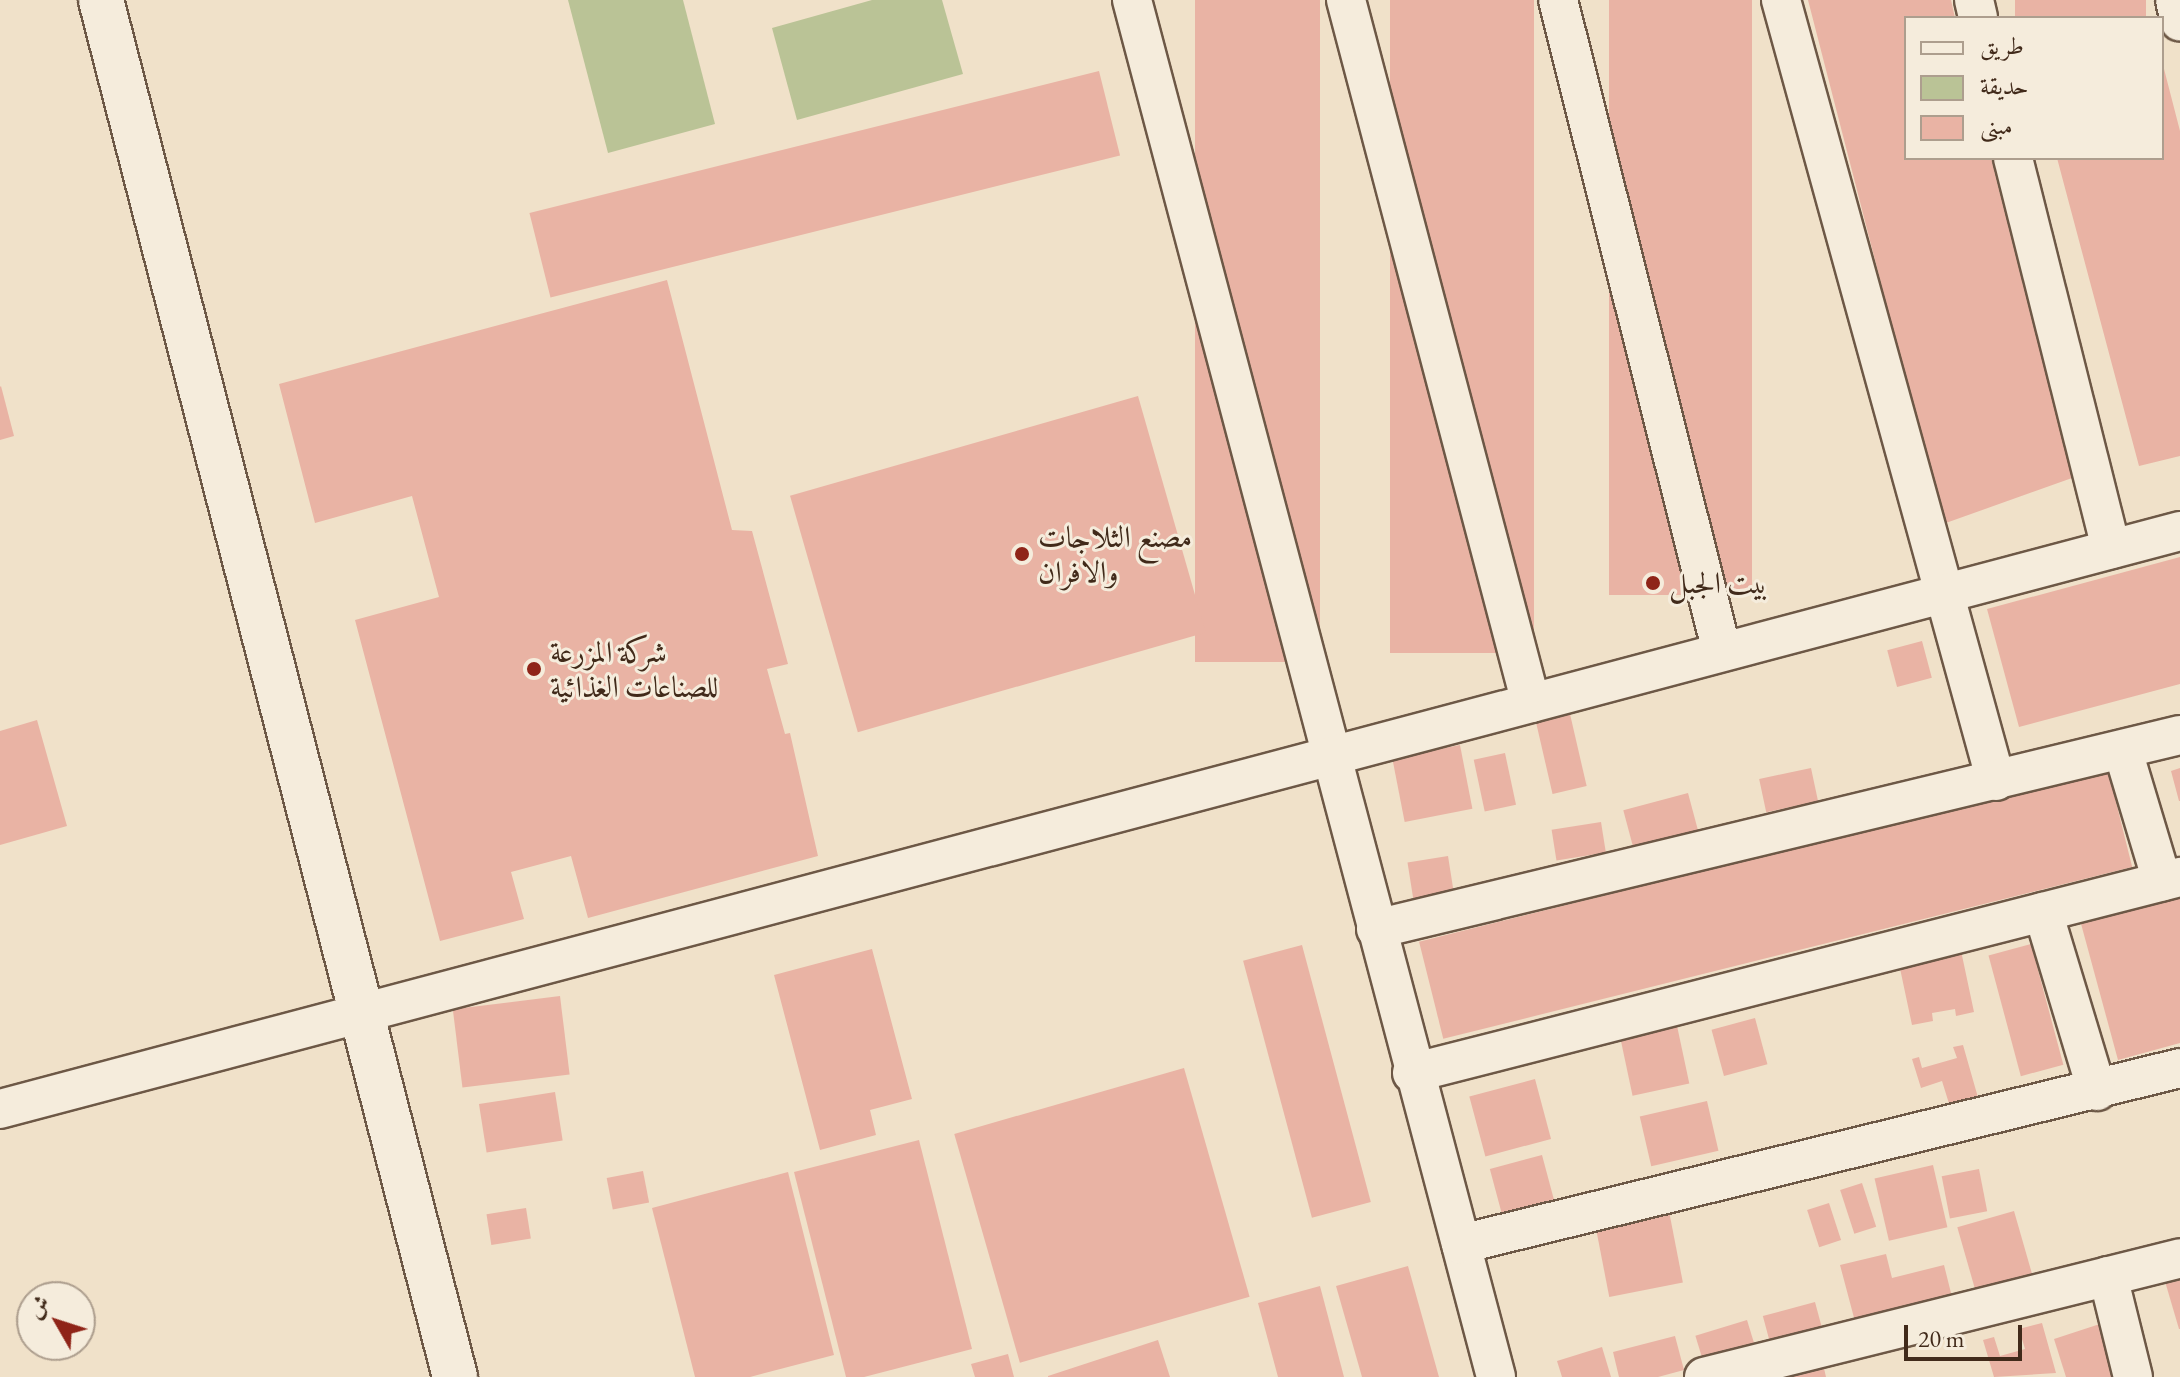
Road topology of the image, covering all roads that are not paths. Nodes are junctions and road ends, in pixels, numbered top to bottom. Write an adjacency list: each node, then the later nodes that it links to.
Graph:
1 (101, 0): 21 (street)
2 (1132, 0): 16 (street)
3 (1346, 0): 13 (street)
4 (1558, 0): 12 (street)
5 (1781, 0): 11 (street)
6 (2175, 0): 7 (street)
7 (2180, 21)
8 (2014, 160): 10 (street)
9 (2180, 531): 10 (street)
10 (2111, 549): 11 (street)
11 (1944, 594): 12 (street); 17 (street)
12 (1722, 652): 13 (street)
13 (1531, 703): 16 (street)
14 (2180, 735): 15 (street)
15 (2123, 751): 17 (street); 18 (street)
16 (1330, 756): 20 (street); 21 (street)
17 (1996, 781): 20 (street)
18 (2171, 879): 19 (street)
19 (2043, 912): 23 (street); 24 (street)
20 (1376, 929): 23 (street)
21 (358, 1014): 25 (street); 29 (street)
22 (2180, 1068): 24 (street)
23 (1412, 1073): 26 (street)
24 (2097, 1091): 26 (street)
25 (0, 1109)
26 (1461, 1244): 30 (street)
27 (2180, 1258): 28 (street)
28 (2108, 1276): 31 (street); 32 (street)
29 (455, 1377)
30 (1496, 1377)
31 (1704, 1377)
32 (2133, 1377)

